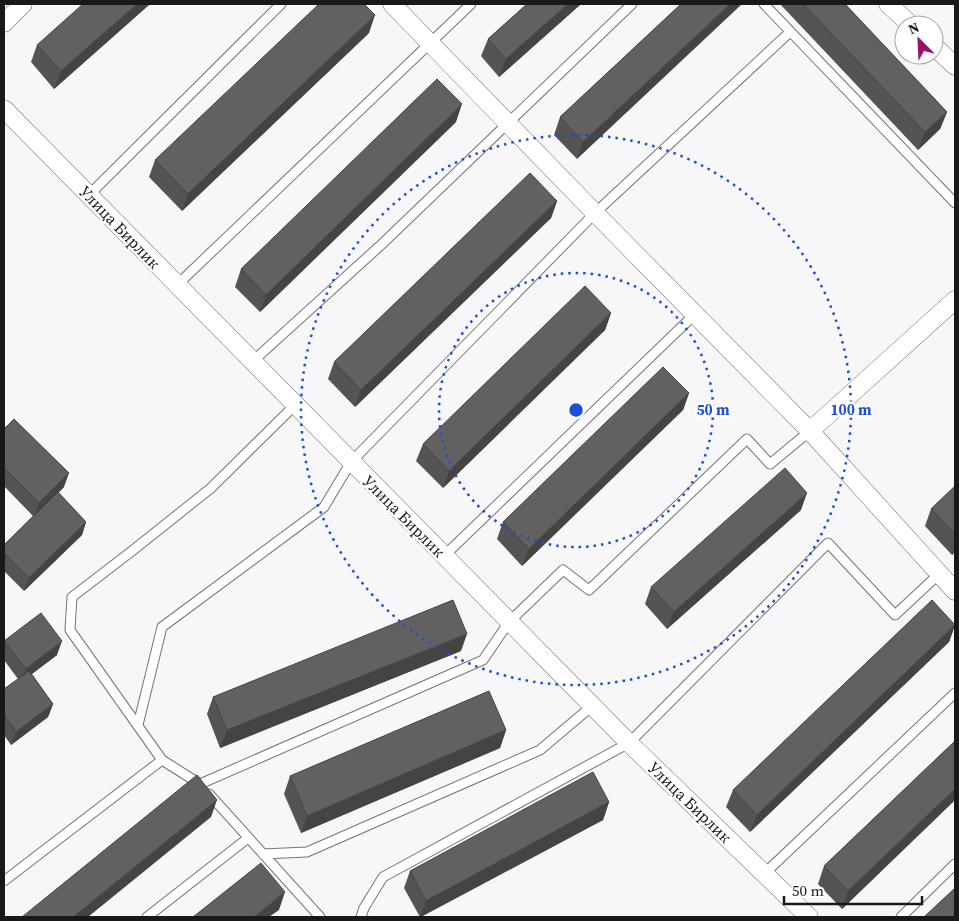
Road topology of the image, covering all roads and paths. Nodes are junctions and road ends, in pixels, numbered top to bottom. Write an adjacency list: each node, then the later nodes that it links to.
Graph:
1 (23, 4): 7 (street)
2 (281, 4): 14 (lane)
3 (392, 4): 9 (street)
4 (471, 4): 9 (lane)
5 (632, 4): 13 (lane)
6 (764, 4): 8 (lane)
7 (4, 23)
8 (790, 32): 15 (lane); 16 (lane)
9 (430, 42): 13 (street); 17 (lane)
10 (944, 54): 11 (street)
11 (954, 62)
12 (4, 109): 14 (street, Улица Бирлик)
13 (508, 123): 16 (street); 20 (lane)
14 (89, 195): 17 (street, Улица Бирлик)
15 (955, 203)
16 (595, 213): 19 (street); 23 (lane)
17 (177, 285): 20 (street, Улица Бирлик)
18 (955, 300): 22 (street)
19 (695, 314): 22 (street); 24 (lane)
20 (252, 362): 21 (street, Улица Бирлик)
21 (295, 405): 23 (street, Улица Бирлик); 29 (lane)
22 (810, 431): 25 (street); 26 (lane)
23 (351, 462): 24 (street, Улица Бирлик); 29 (lane)
24 (444, 556): 26 (street, Улица Бирлик)
25 (950, 583): 30 (lane)
26 (509, 622): 28 (street, Улица Бирлик); 32 (lane)
27 (955, 693): 36 (lane)
28 (592, 706): 30 (street, Улица Бирлик); 34 (lane)
29 (138, 726): 31 (lane)
30 (629, 744): 36 (street, Улица Бирлик); 40 (lane)
31 (162, 760): 32 (lane); 37 (lane)
32 (200, 784): 33 (lane)
33 (248, 838): 34 (lane); 38 (lane)
34 (263, 854): 39 (lane)
35 (955, 864): 42 (lane)
36 (764, 874): 41 (street, Улица Бирлик)
37 (4, 881)
38 (147, 917)
39 (320, 917)
40 (361, 917)
41 (810, 917)
42 (901, 917)

